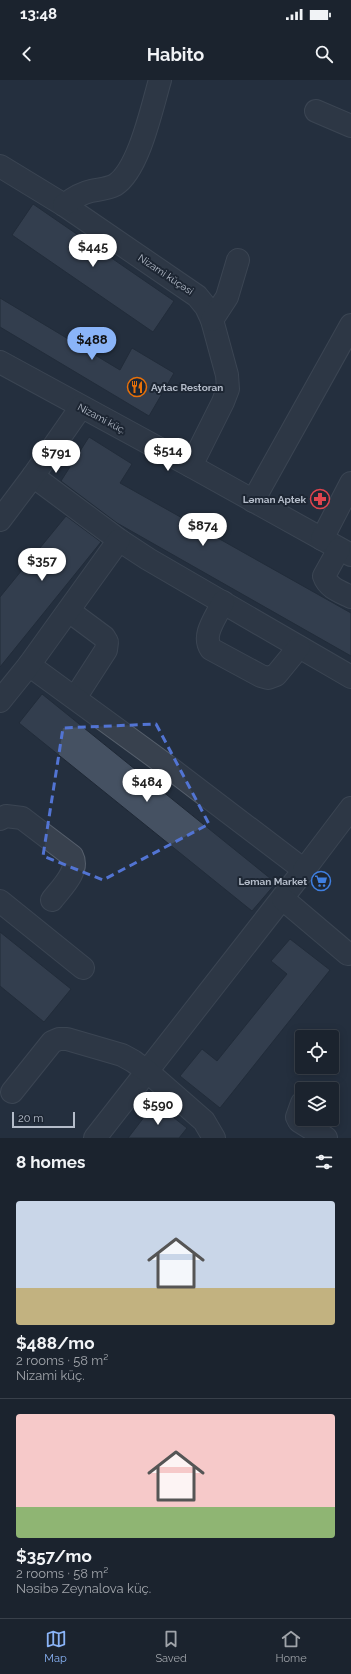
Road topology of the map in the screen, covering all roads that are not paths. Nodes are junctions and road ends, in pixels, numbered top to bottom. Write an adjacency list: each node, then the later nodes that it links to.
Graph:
1 (160, 80): 5 (street)
2 (316, 111): 3 (street)
3 (351, 126)
4 (0, 166): 5 (street, Nizami küçəsi)
5 (64, 205): 7 (street, Nizami küçəsi)
6 (238, 260): 7 (street)
7 (212, 320): 11 (street, Nizami küçəsi)
8 (351, 325): 14 (street)
9 (0, 362): 10 (street, Nizami küç.)
10 (81, 407): 11 (street, Nizami küç.); 12 (street)
11 (191, 466): 14 (street, Nizami küç.)
12 (34, 476): 15 (street); 16 (street)
13 (351, 483): 17 (street)
14 (253, 501): 17 (street, Nizami küç.)
15 (0, 520)
16 (119, 540): 19 (street); 20 (street)
17 (337, 548): 18 (street)
18 (351, 598)
19 (223, 602): 21 (street); 21 (street)
20 (69, 611): 22 (street); 24 (street)
21 (299, 647): 23 (street)
22 (29, 665): 24 (street); 25 (street)
23 (351, 677)
24 (75, 698): 28 (street)
25 (0, 701)
26 (351, 808): 28 (street)
27 (0, 819): 30 (street)
28 (304, 870): 29 (street)
29 (283, 899): 32 (street); 34 (street)
30 (52, 900)
31 (0, 902): 33 (street)
32 (348, 954)
33 (83, 968)
34 (148, 1072): 35 (street); 37 (street); 38 (street)
35 (12, 1092)
36 (307, 1126): 39 (street)
37 (95, 1138)
38 (214, 1138)
39 (326, 1138)

